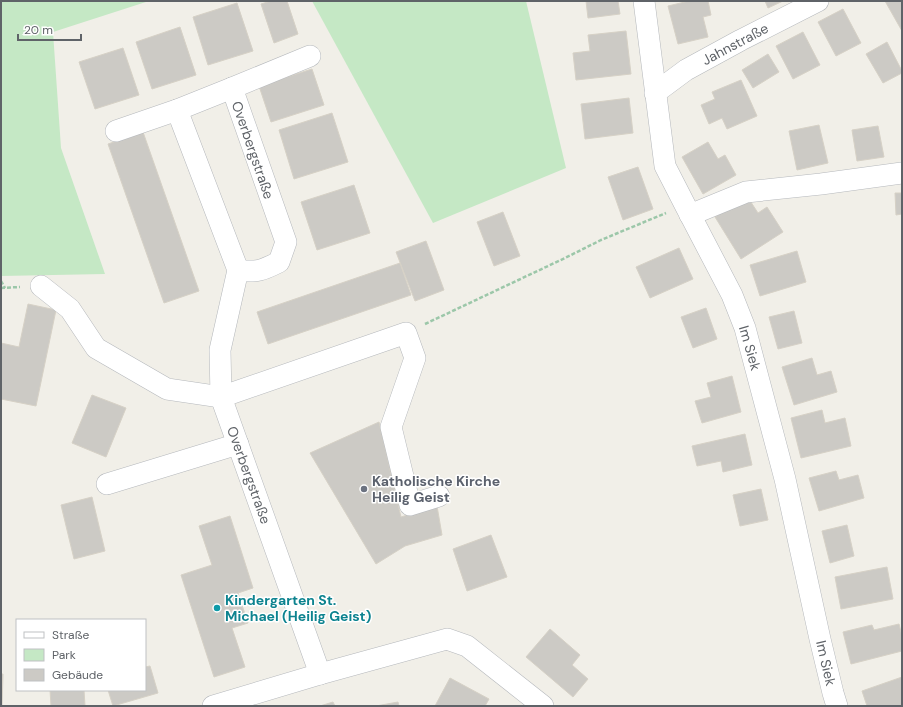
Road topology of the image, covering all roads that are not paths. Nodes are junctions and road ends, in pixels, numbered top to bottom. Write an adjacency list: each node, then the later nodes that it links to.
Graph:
1 (644, 1): 5 (street, Im Siek)
2 (818, 1): 5 (street, Jahnstraße)
3 (310, 56): 4 (street, Overbergstraße)
4 (232, 88): 6 (street, Overbergstraße); 10 (street, Overbergstraße)
5 (655, 93): 9 (street, Im Siek)
6 (176, 110): 7 (street, Overbergstraße); 10 (street)
7 (116, 131)
8 (902, 172): 9 (street)
9 (688, 210): 19 (street, Im Siek)
10 (238, 270): 12 (street, Overbergstraße)
11 (41, 286): 12 (street)
12 (221, 397): 13 (street, Overbergstraße); 15 (street)
13 (238, 444): 14 (street); 16 (street, Overbergstraße)
14 (107, 484)
15 (439, 496)
16 (320, 674): 17 (street); 18 (street)
17 (213, 706)
18 (543, 706)
19 (837, 706)

